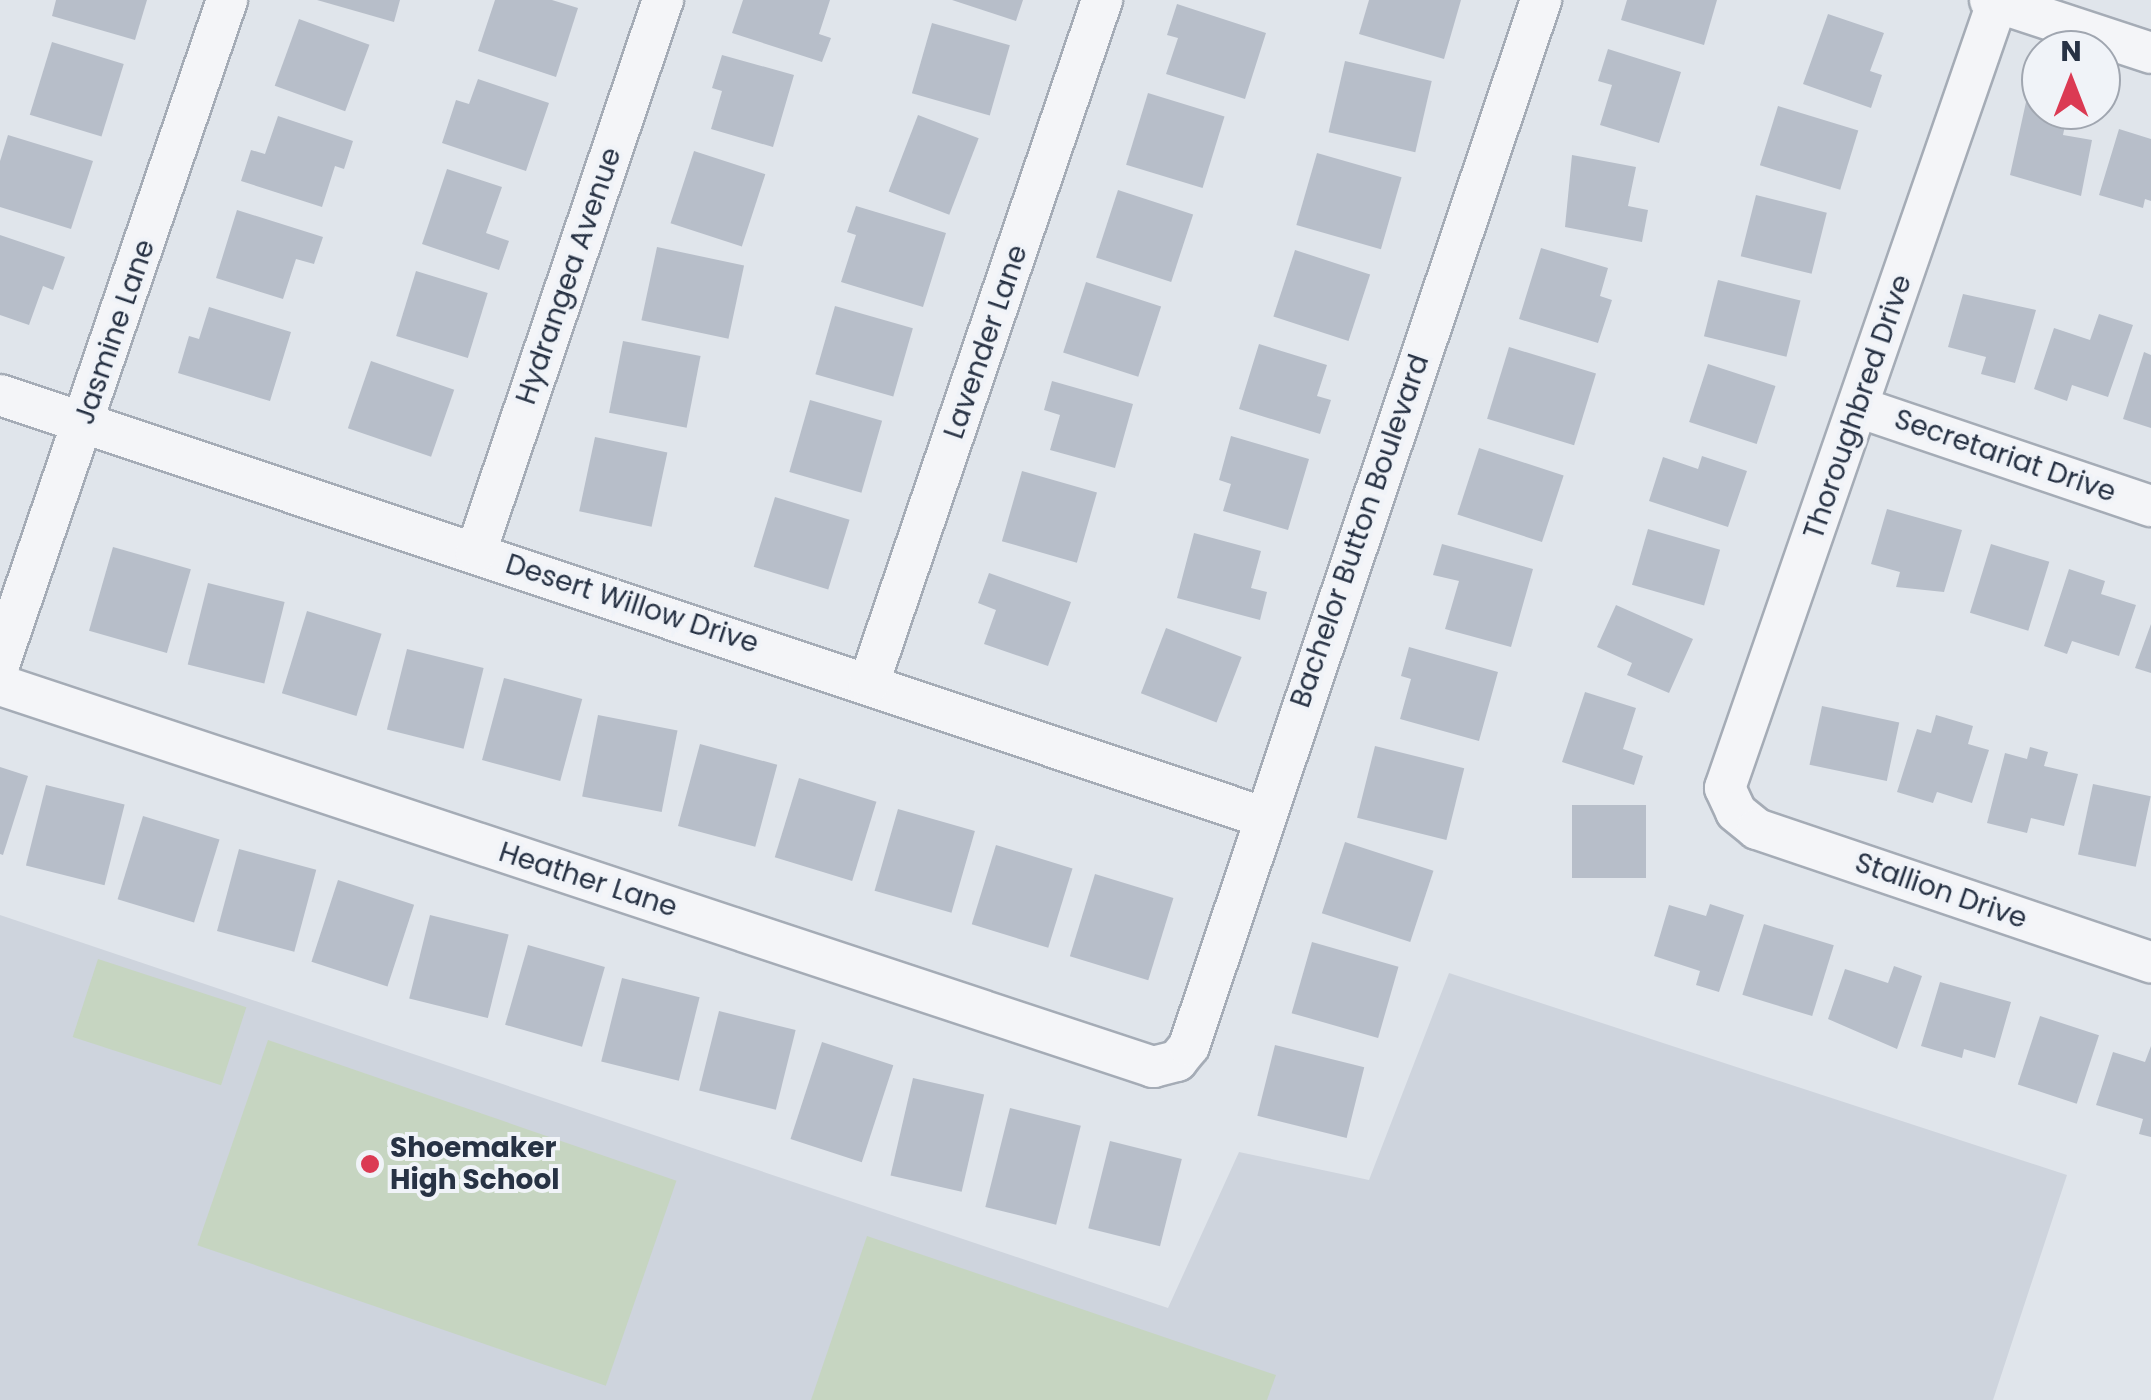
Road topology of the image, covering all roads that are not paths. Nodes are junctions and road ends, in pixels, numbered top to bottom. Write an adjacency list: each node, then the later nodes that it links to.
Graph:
1 (227, 0): 9 (street, Jasmine Lane)
2 (663, 0): 11 (street, Hydrangea Avenue)
3 (1102, 0): 13 (street, Lavender Lane)
4 (1541, 0): 16 (street, Bachelor Button Boulevard)
5 (1995, 1): 6 (street); 8 (street, Thoroughbred Drive)
6 (2151, 53)
7 (0, 395): 9 (street, Desert Willow Drive)
8 (1858, 407): 10 (street, Secretariat Drive); 15 (street, Thoroughbred Drive)
9 (85, 423): 11 (street, Desert Willow Drive); 12 (street, Jasmine Lane)
10 (2151, 506)
11 (476, 552): 13 (street, Desert Willow Drive)
12 (0, 662)
13 (869, 683): 16 (street, Desert Willow Drive)
14 (0, 686): 18 (street, Heather Lane)
15 (1736, 812): 17 (street, Stallion Drive)
16 (1263, 817): 18 (street, Bachelor Button Boulevard)
17 (2151, 962)
18 (1177, 1061)

